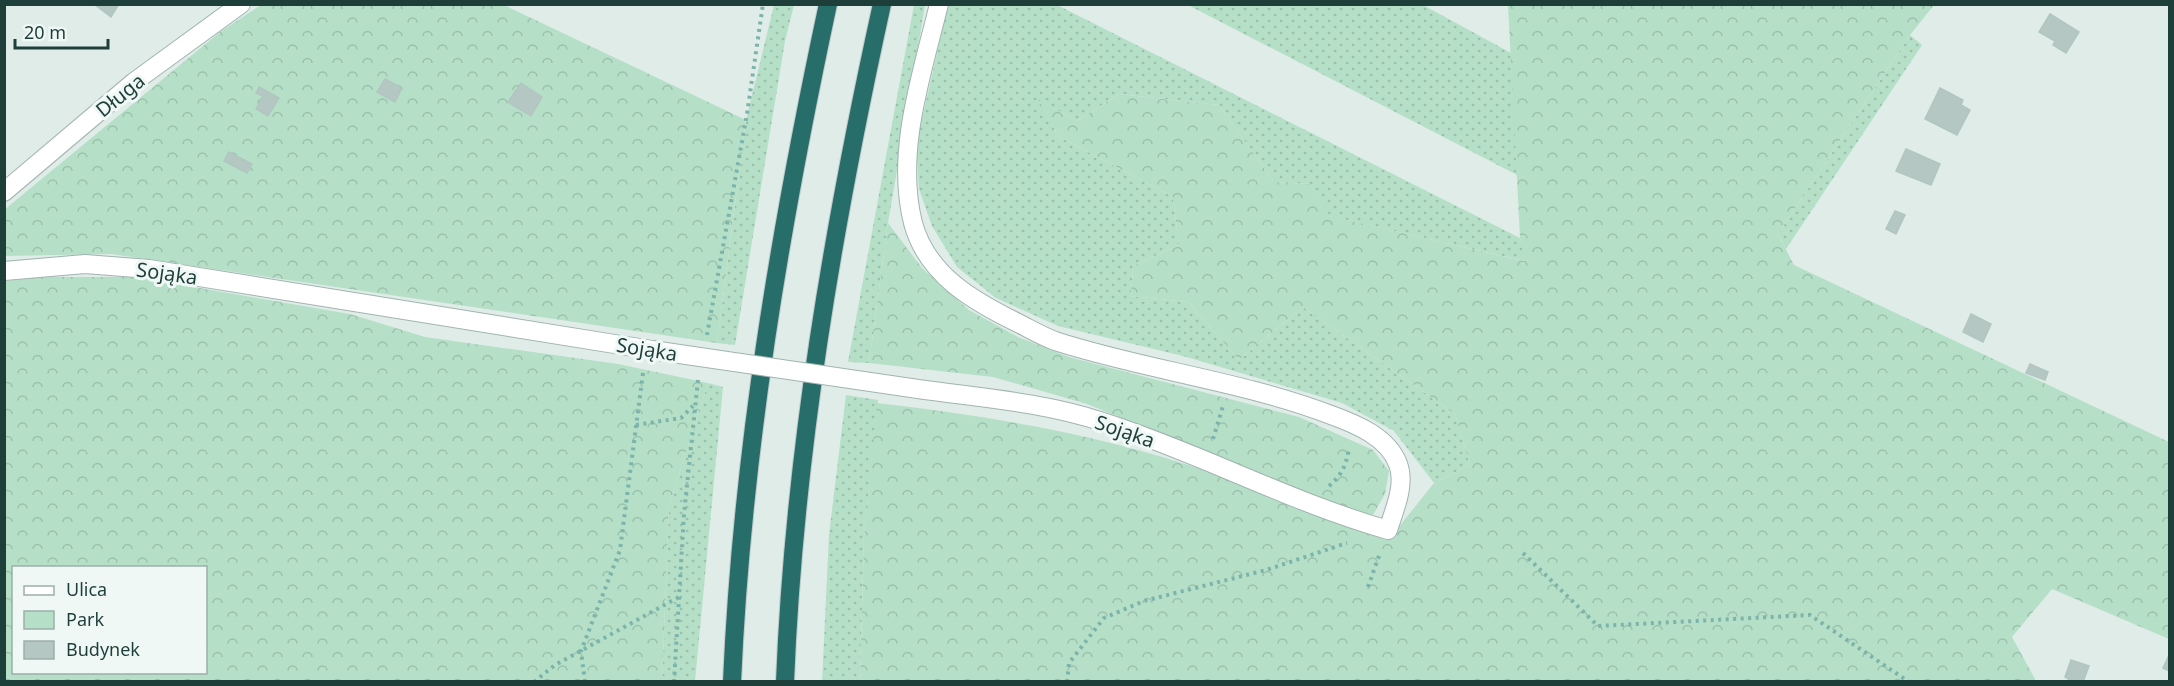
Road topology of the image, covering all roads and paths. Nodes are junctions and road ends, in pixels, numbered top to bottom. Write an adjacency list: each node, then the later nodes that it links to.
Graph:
1 (241, 4): 5 (street, Długa)
2 (828, 4): 21 (highway)
3 (882, 4): 22 (highway)
4 (939, 4): 8 (street)
5 (4, 192)
6 (4, 271): 7 (street, Sojąka)
7 (648, 358): 11 (path); 12 (street, Sojąka, bridge)
8 (1227, 385): 10 (street); 12 (path)
9 (694, 404): 11 (path)
10 (1342, 419): 13 (path); 14 (street)
11 (636, 425): 18 (path)
12 (1205, 460): 13 (street, Sojąka)
13 (1305, 501): 14 (street, Sojąka)
14 (1388, 530): 16 (path); 23 (path)
15 (1523, 553): 24 (path)
16 (1368, 587)
17 (679, 597): 18 (path)
18 (581, 651): 19 (path); 20 (path)
19 (534, 681)
20 (585, 681)
21 (732, 681)
22 (784, 681)
23 (1067, 681)
24 (1909, 681)

